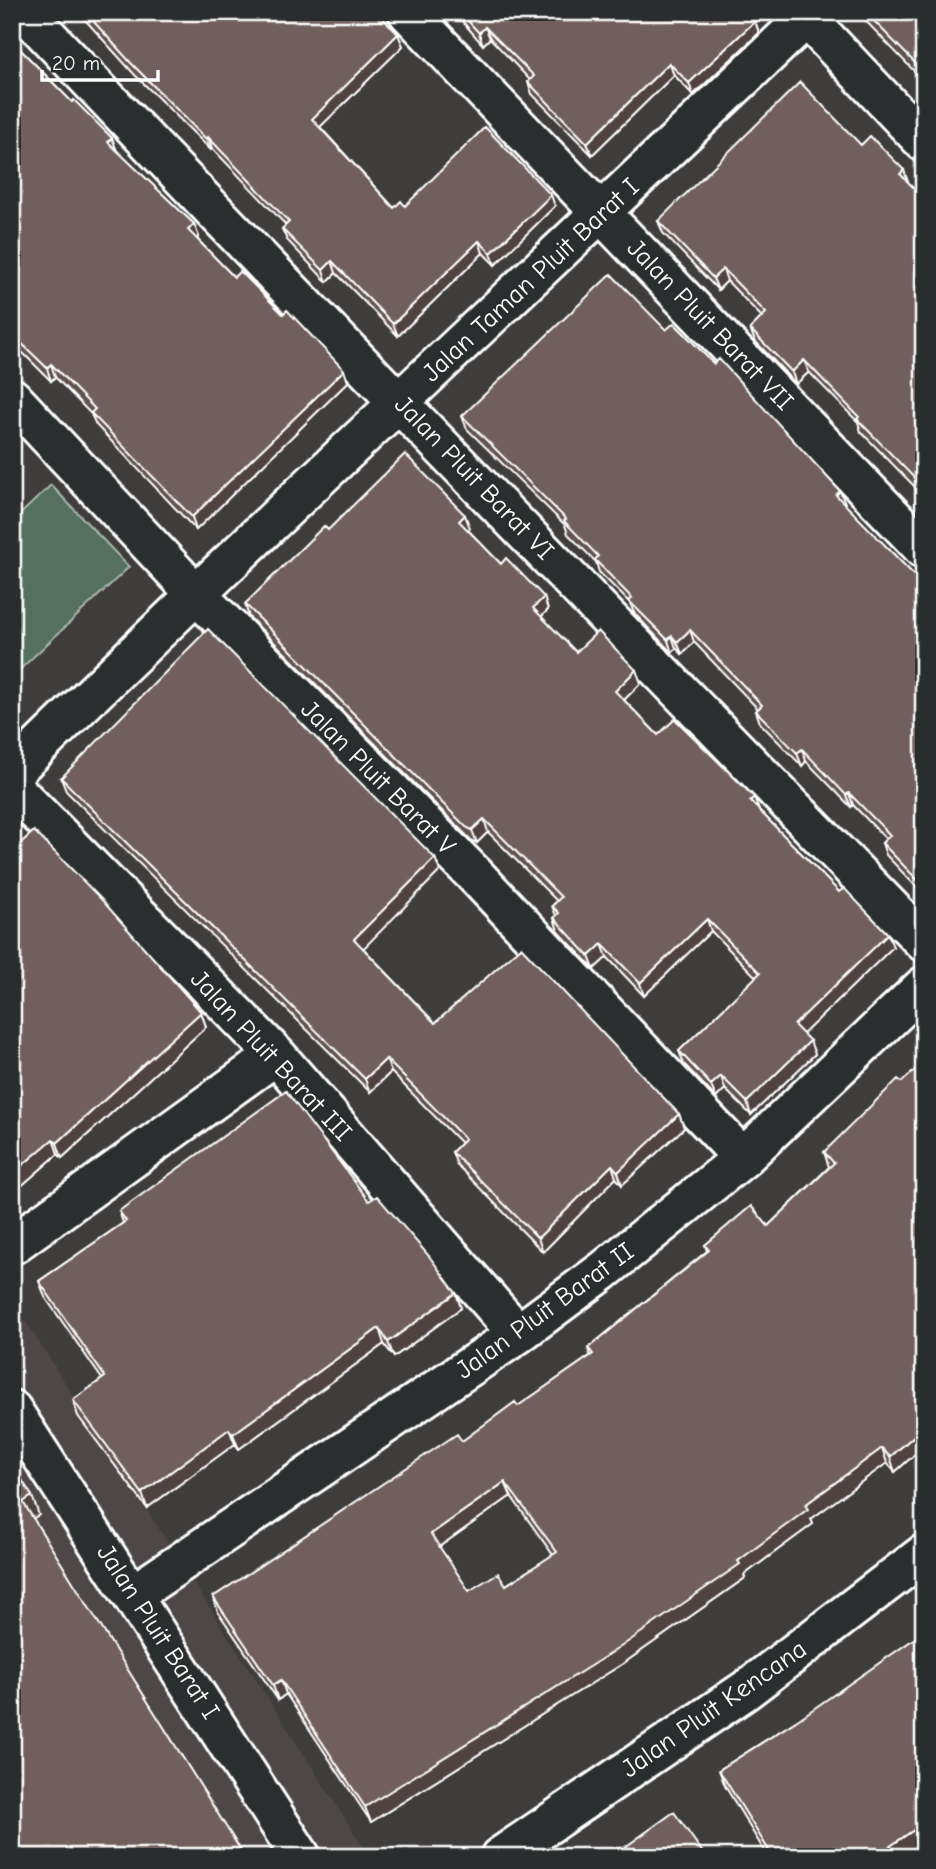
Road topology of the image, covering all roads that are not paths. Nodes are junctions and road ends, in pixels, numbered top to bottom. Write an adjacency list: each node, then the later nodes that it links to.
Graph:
1 (25, 12): 6 (street, Jalan Pluit Barat VI)
2 (408, 12): 5 (street, Jalan Pluit Barat VII)
3 (804, 15): 4 (street); 5 (street, Jalan Taman Pluit Barat I)
4 (924, 142)
5 (603, 213): 6 (street, Jalan Taman Pluit Barat I); 8 (street, Jalan Pluit Barat VII)
6 (401, 402): 9 (street, Jalan Taman Pluit Barat I); 12 (street, Jalan Pluit Barat VI)
7 (19, 419): 9 (street, Jalan Pluit Barat V)
8 (924, 548)
9 (195, 593): 10 (street, Jalan Taman Pluit Barat I); 15 (street, Jalan Pluit Barat V)
10 (12, 773)
11 (12, 787): 14 (street, Jalan Pluit Barat III)
12 (924, 942)
13 (924, 986): 15 (street, Jalan Pluit Barat II)
14 (276, 1055): 16 (street); 17 (street, Jalan Pluit Barat III)
15 (744, 1158): 17 (street, Jalan Pluit Barat II)
16 (12, 1245)
17 (519, 1334): 20 (street, Jalan Pluit Barat II)
18 (12, 1410): 20 (street, Jalan Pluit Barat I)
19 (924, 1555): 22 (street, Jalan Pluit Kencana)
20 (134, 1594): 21 (street, Jalan Pluit Barat I)
21 (301, 1857)
22 (500, 1857)

